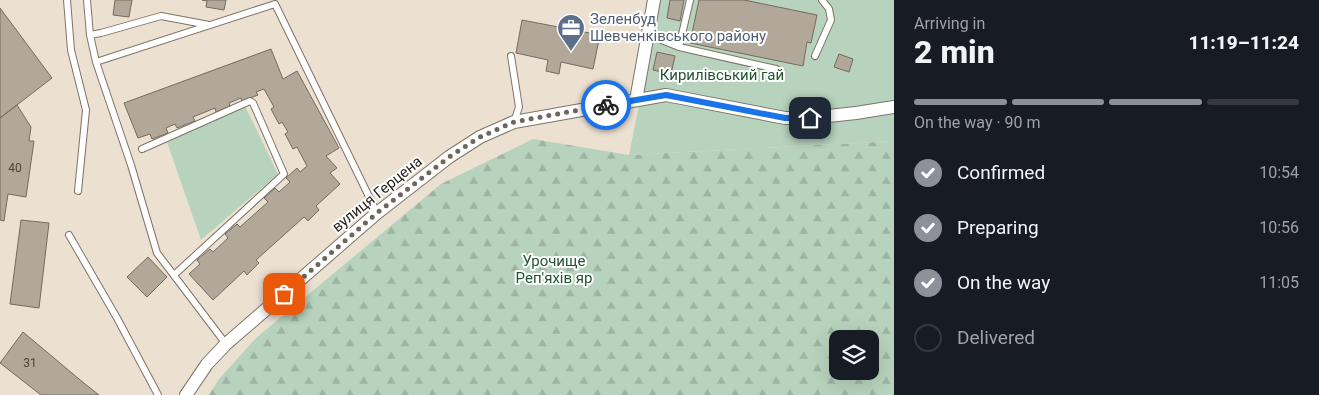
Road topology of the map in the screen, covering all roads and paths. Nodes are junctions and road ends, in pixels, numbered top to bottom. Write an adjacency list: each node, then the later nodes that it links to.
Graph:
1 (67, 0): 19 (lane)
2 (87, 0): 8 (lane)
3 (654, 0): 9 (street)
4 (690, 0): 10 (lane)
5 (822, 0): 12 (lane)
6 (274, 2): 7 (lane); 20 (lane)
7 (210, 25): 8 (lane); 13 (lane)
8 (90, 35): 13 (lane)
9 (647, 37): 10 (lane); 15 (street)
10 (679, 47): 14 (lane)
11 (511, 56): 17 (lane)
12 (815, 56)
13 (96, 62): 22 (lane)
14 (776, 69)
15 (636, 100): 16 (street, вулиця Герцена); 17 (street, вулиця Герцена)
16 (894, 107)
17 (514, 122): 20 (street, вулиця Герцена)
18 (142, 149): 22 (lane)
19 (78, 191)
20 (377, 213): 23 (street, вулиця Герцена)
21 (69, 235): 24 (lane)
22 (174, 275): 23 (lane)
23 (226, 344): 25 (street, вулиця Герцена)
24 (158, 395)
25 (186, 395)

